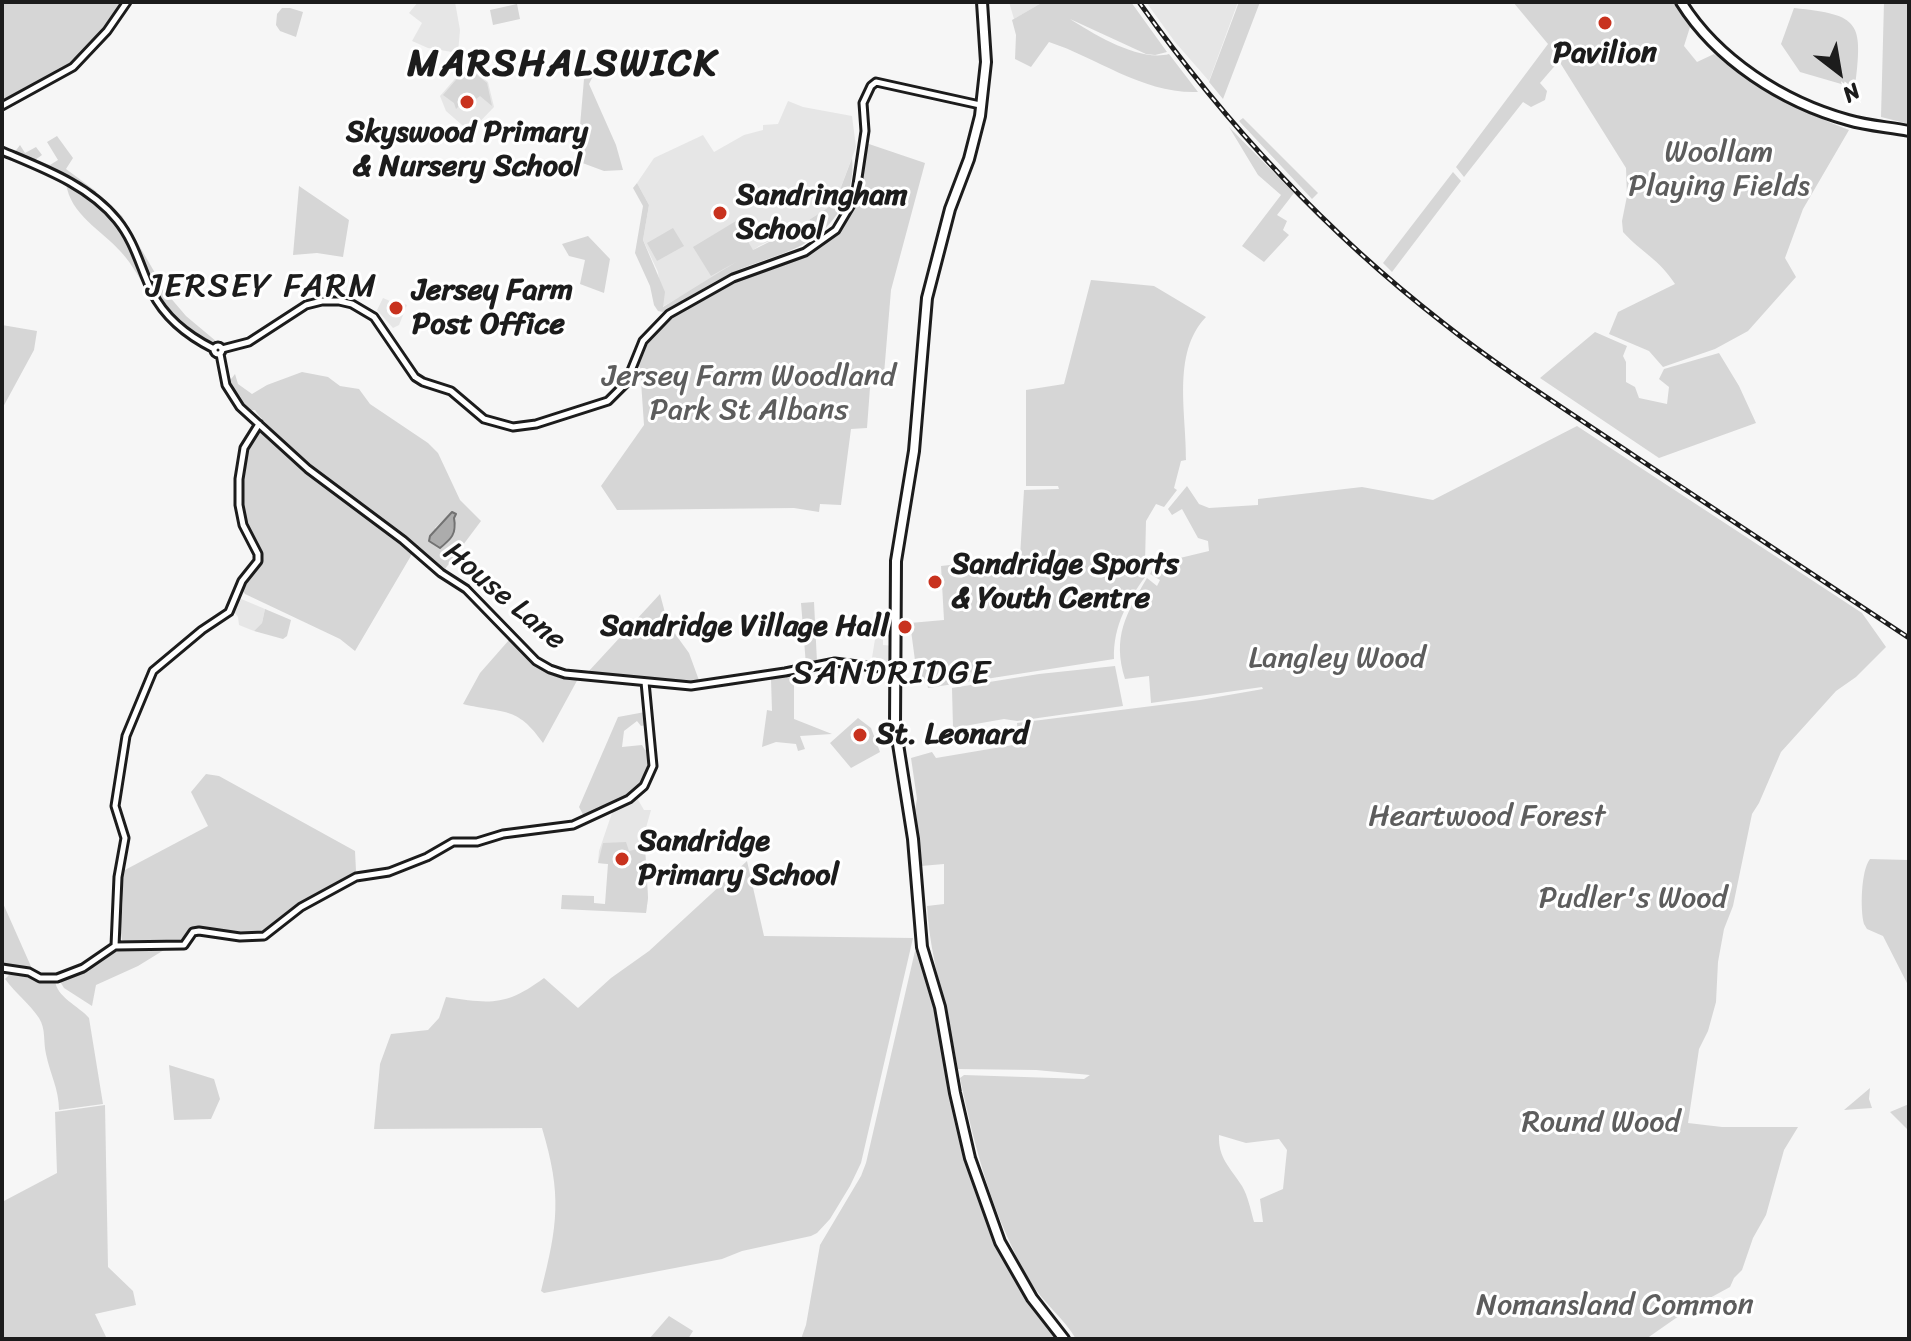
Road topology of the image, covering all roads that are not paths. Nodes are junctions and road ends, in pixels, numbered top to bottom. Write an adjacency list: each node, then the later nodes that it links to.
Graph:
1 (127, 2): 5 (street)
2 (982, 2): 4 (main road)
3 (1681, 2): 6 (main road)
4 (981, 105): 8 (street); 10 (main road)
5 (2, 106)
6 (1909, 131)
7 (2, 151): 8 (street)
8 (221, 352): 9 (street, House Lane)
9 (259, 424): 11 (street, House Lane); 12 (street)
10 (895, 670): 11 (street, House Lane); 14 (main road)
11 (645, 682): 12 (street)
12 (115, 946): 13 (street)
13 (2, 968)
14 (1064, 1339)

